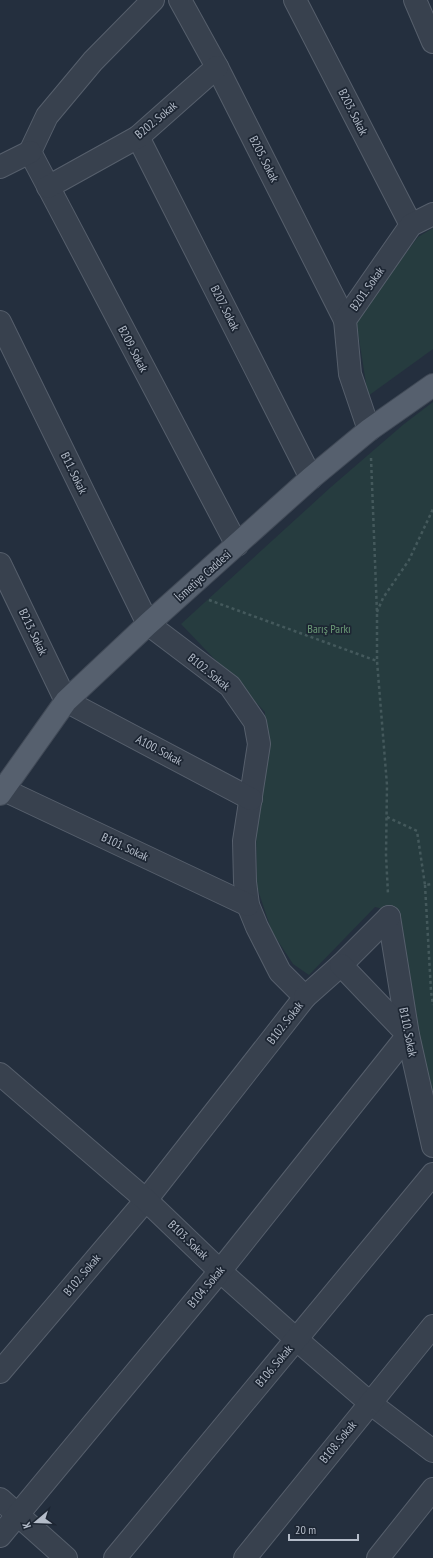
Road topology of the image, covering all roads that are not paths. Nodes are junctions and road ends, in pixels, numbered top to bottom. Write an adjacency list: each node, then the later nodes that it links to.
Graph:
1 (153, 0): 8 (street)
2 (180, 0): 6 (street, B205. Sokak)
3 (295, 0): 12 (street, B203. Sokak)
4 (415, 0): 5 (street)
5 (433, 42)
6 (217, 67): 7 (street, B202. Sokak); 13 (street, B205. Sokak)
7 (138, 137): 10 (street, B202. Sokak); 17 (street, B207. Sokak)
8 (30, 152): 9 (street); 10 (street, B209. Sokak)
9 (0, 167)
10 (48, 188): 18 (street, B209. Sokak)
11 (433, 214): 12 (street, B201. Sokak)
12 (411, 225): 13 (street, B201. Sokak)
13 (345, 320): 16 (street, B201. Sokak)
14 (0, 322): 20 (street, B11. Sokak)
15 (433, 385): 16 (main road, İsmetiye Caddesi)
16 (369, 430): 17 (main road, İsmetiye Caddesi)
17 (312, 478): 18 (main road, İsmetiye Caddesi)
18 (237, 545): 20 (main road, İsmetiye Caddesi)
19 (0, 564): 21 (street, B213. Sokak)
20 (148, 624): 21 (main road, İsmetiye Caddesi); 23 (street, B102. Sokak)
21 (66, 701): 22 (main road, İsmetiye Caddesi); 23 (street, A100. Sokak)
22 (1, 789): 24 (street, B101. Sokak)
23 (251, 799): 24 (street, B102. Sokak)
24 (248, 905): 26 (street, B102. Sokak)
25 (341, 965): 26 (street); 27 (street); 27 (street, B110. Sokak)
26 (305, 996): 31 (street, B102. Sokak)
27 (408, 1035): 29 (street, B110. Sokak); 32 (street, B104. Sokak)
28 (0, 1074): 31 (street, B103. Sokak)
29 (433, 1146)
30 (433, 1174): 34 (street, B106. Sokak)
31 (146, 1200): 32 (street, B103. Sokak); 35 (street, B102. Sokak)
32 (220, 1270): 34 (street, B103. Sokak); 40 (street, B104. Sokak)
33 (433, 1326): 36 (street, B108. Sokak)
34 (296, 1339): 36 (street, B103. Sokak); 43 (street, B106. Sokak)
35 (0, 1372)
36 (370, 1403): 37 (street, B103. Sokak); 44 (street, B108. Sokak)
37 (433, 1451)
38 (433, 1490): 45 (street)
39 (0, 1499): 40 (street)
40 (17, 1514): 41 (street, B104. Sokak); 42 (street)
41 (0, 1536)
42 (66, 1558)
43 (115, 1558)
44 (245, 1558)
45 (378, 1558)

